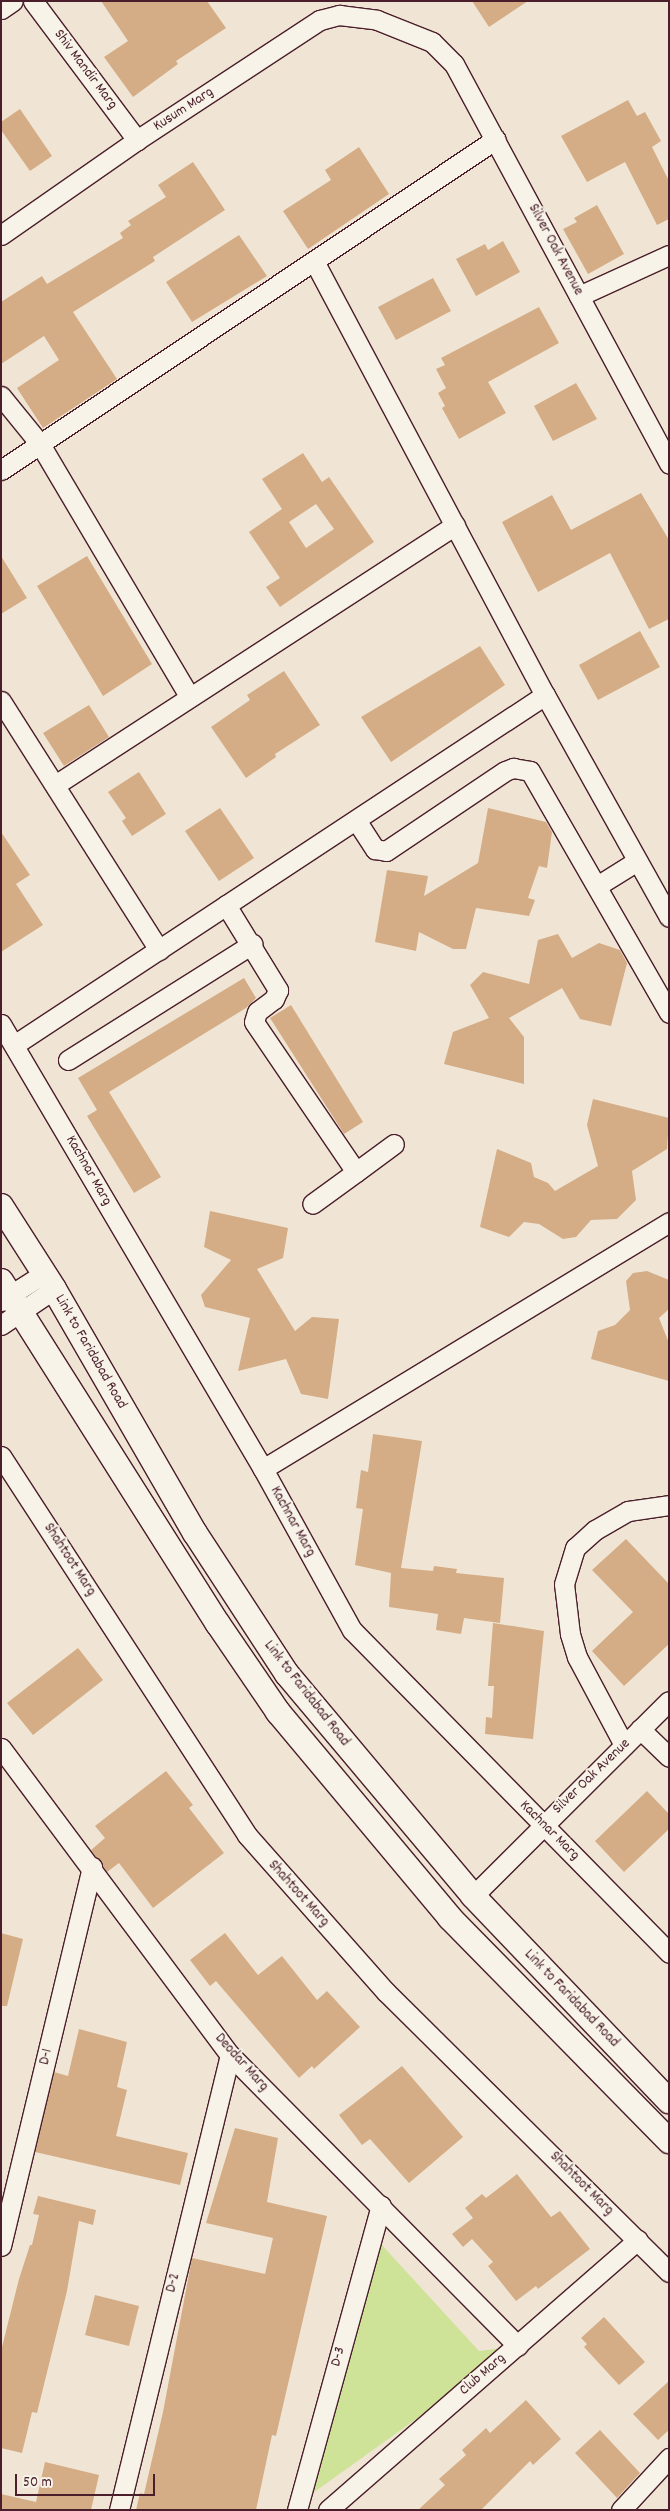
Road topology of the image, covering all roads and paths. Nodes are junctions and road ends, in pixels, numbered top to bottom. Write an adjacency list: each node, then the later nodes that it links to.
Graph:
1 (12, 1): 3 (street)
2 (33, 1): 6 (street, Shiv Mandir Marg)
3 (1, 9)
4 (432, 42): 5 (street, Silver Oak Avenue); 6 (street, Kusum Marg)
5 (496, 139): 9 (street); 10 (street, Silver Oak Avenue)
6 (137, 140): 7 (street, Kusum Marg)
7 (1, 236)
8 (669, 255): 10 (street)
9 (314, 261): 12 (street); 15 (street)
10 (579, 296): 13 (street, Silver Oak Avenue)
11 (1, 396): 12 (street)
12 (40, 444): 14 (street); 17 (street)
13 (669, 464)
14 (1, 470)
15 (455, 525): 16 (street); 17 (street)
16 (545, 695): 20 (street); 21 (street)
17 (189, 696): 19 (street)
18 (1, 701): 19 (street)
19 (55, 785): 26 (street)
20 (356, 820): 22 (street); 23 (street)
21 (637, 861): 22 (street); 24 (street)
22 (597, 886): 27 (street)
23 (226, 906): 25 (street); 26 (street)
24 (669, 917)
25 (252, 944): 30 (street); 32 (street)
26 (159, 950): 29 (street)
27 (669, 1013)
28 (1, 1024): 29 (street, Kachnar Marg)
29 (14, 1045): 40 (street, Kachnar Marg)
30 (68, 1060)
31 (394, 1144): 32 (street)
32 (356, 1172): 33 (street)
33 (312, 1204)
34 (1, 1206): 36 (main road, Link to Faridabad Road)
35 (669, 1222): 40 (street)
36 (49, 1281): 37 (street); 49 (main road, Link to Faridabad Road)
37 (8, 1298): 38 (street); 53 (main road, Link to Faridabad Road)
38 (1, 1325)
39 (1, 1456): 56 (street, Shahtoot Marg)
40 (263, 1469): 47 (street, Kachnar Marg)
41 (669, 1505): 44 (street)
42 (669, 1701): 43 (street, Silver Oak Avenue)
43 (640, 1729): 44 (street, Silver Oak Avenue); 46 (street)
44 (624, 1745): 47 (street, Silver Oak Avenue)
45 (1, 1748): 48 (street, Deodar Marg)
46 (669, 1757)
47 (543, 1825): 49 (street, Silver Oak Avenue); 50 (street, Kachnar Marg)
48 (92, 1867): 51 (street, Deodar Marg); 54 (street, D-1)
49 (473, 1896): 52 (main road, Link to Faridabad Road)
50 (669, 1953)
51 (230, 2056): 55 (street, Deodar Marg); 61 (street, D-2)
52 (669, 2101)
53 (669, 2141)
54 (9, 2179): 57 (street, D-1)
55 (381, 2205): 59 (street, Deodar Marg); 62 (street, D-3)
56 (638, 2240): 58 (street, Shahtoot Marg); 59 (street, Club Marg)
57 (1, 2246)
58 (669, 2272)
59 (518, 2346): 63 (street, Club Marg)
60 (669, 2458): 64 (street)
61 (118, 2510)
62 (297, 2510)
63 (328, 2510)
64 (621, 2510)

